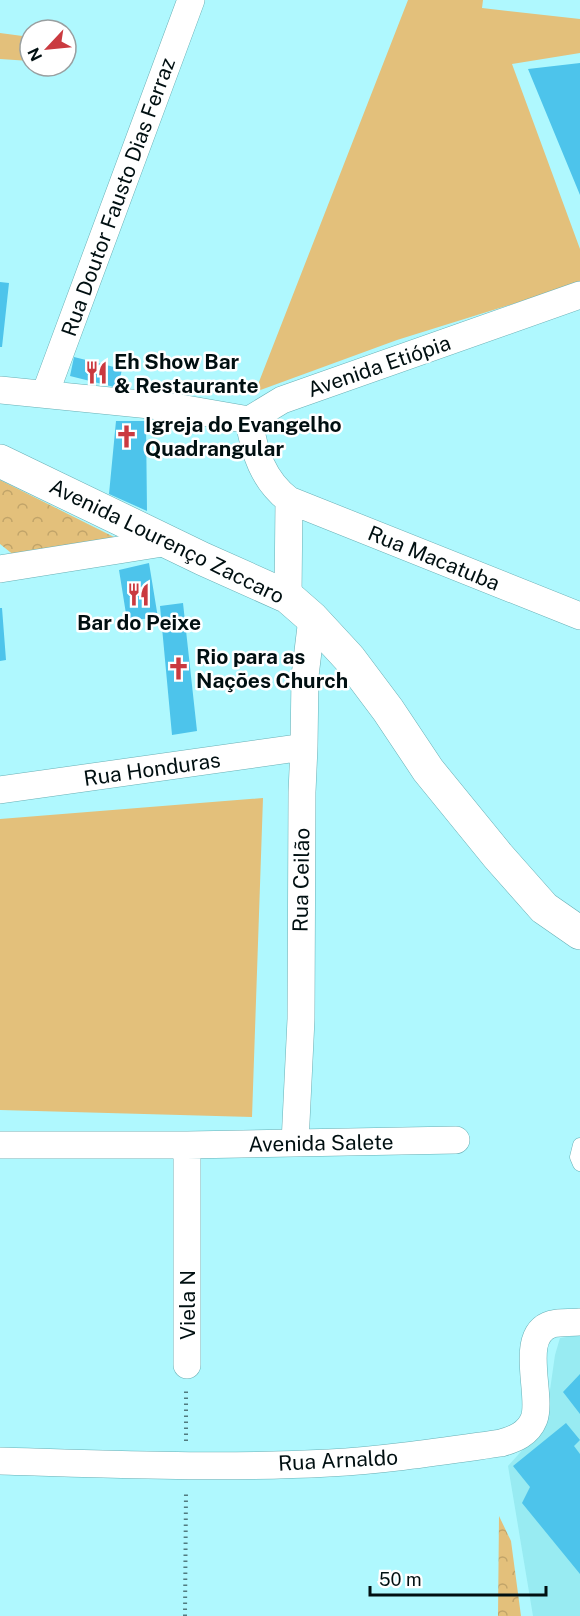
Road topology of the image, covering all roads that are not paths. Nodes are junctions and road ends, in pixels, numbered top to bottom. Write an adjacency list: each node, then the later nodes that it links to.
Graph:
1 (191, 0): 4 (street, Rua Doutor Fausto Dias Ferraz)
2 (580, 296): 5 (street, Avenida Etiópia)
3 (0, 390): 4 (street)
4 (45, 394): 5 (street)
5 (249, 420): 7 (street)
6 (0, 461): 8 (street, Avenida Lourenço Zaccaro)
7 (288, 500): 10 (street, Rua Ceilão); 11 (street, Rua Macatuba)
8 (169, 542): 9 (street); 10 (street, Avenida Lourenço Zaccaro)
9 (0, 569)
10 (300, 607): 12 (street, Rua Ceilão); 14 (street, Avenida Lourenço Zaccaro)
11 (580, 616)
12 (304, 747): 13 (street, Rua Honduras); 16 (street, Rua Ceilão)
13 (0, 790)
14 (580, 933)
15 (456, 1140): 16 (street, Avenida Salete)
16 (295, 1143): 18 (street, Avenida Salete)
17 (0, 1145): 18 (street, Avenida Salete)
18 (187, 1145): 22 (street, Viela N)
19 (580, 1145): 20 (lane)
20 (580, 1164)
21 (580, 1322): 23 (street, Rua Arnaldo)
22 (187, 1365)
23 (0, 1461)

